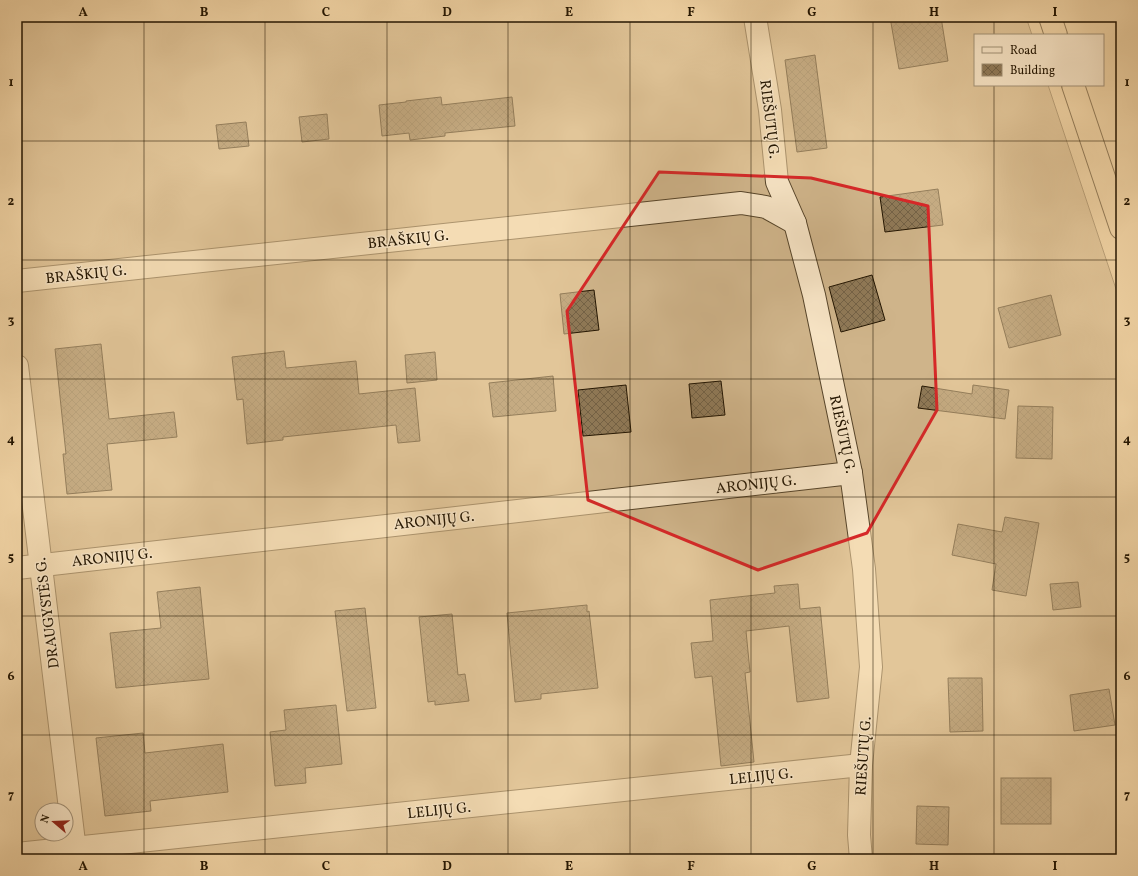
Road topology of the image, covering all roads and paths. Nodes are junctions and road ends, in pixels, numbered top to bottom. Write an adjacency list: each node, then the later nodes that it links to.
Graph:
1 (755, 17): 5 (street, RIEŠUTŲ G.)
2 (1050, 17): 3 (highway)
3 (1056, 34)
4 (1073, 86): 6 (highway)
5 (795, 223): 7 (street, BRAŠKIŲ G.); 9 (street, RIEŠUTŲ G.)
6 (1121, 228)
7 (17, 281)
8 (17, 366): 10 (street, DRAUGYSTĖS G.)
9 (851, 474): 10 (street, ARONIJŲ G.); 12 (street, RIEŠUTŲ G.)
10 (41, 565): 11 (street, ARONIJŲ G.); 14 (street, DRAUGYSTĖS G.)
11 (17, 568)
12 (862, 765): 14 (street, LELIJŲ G.); 15 (street, RIEŠUTŲ G.)
13 (17, 854): 14 (street, LELIJŲ G.)
14 (76, 854)
15 (861, 859)

